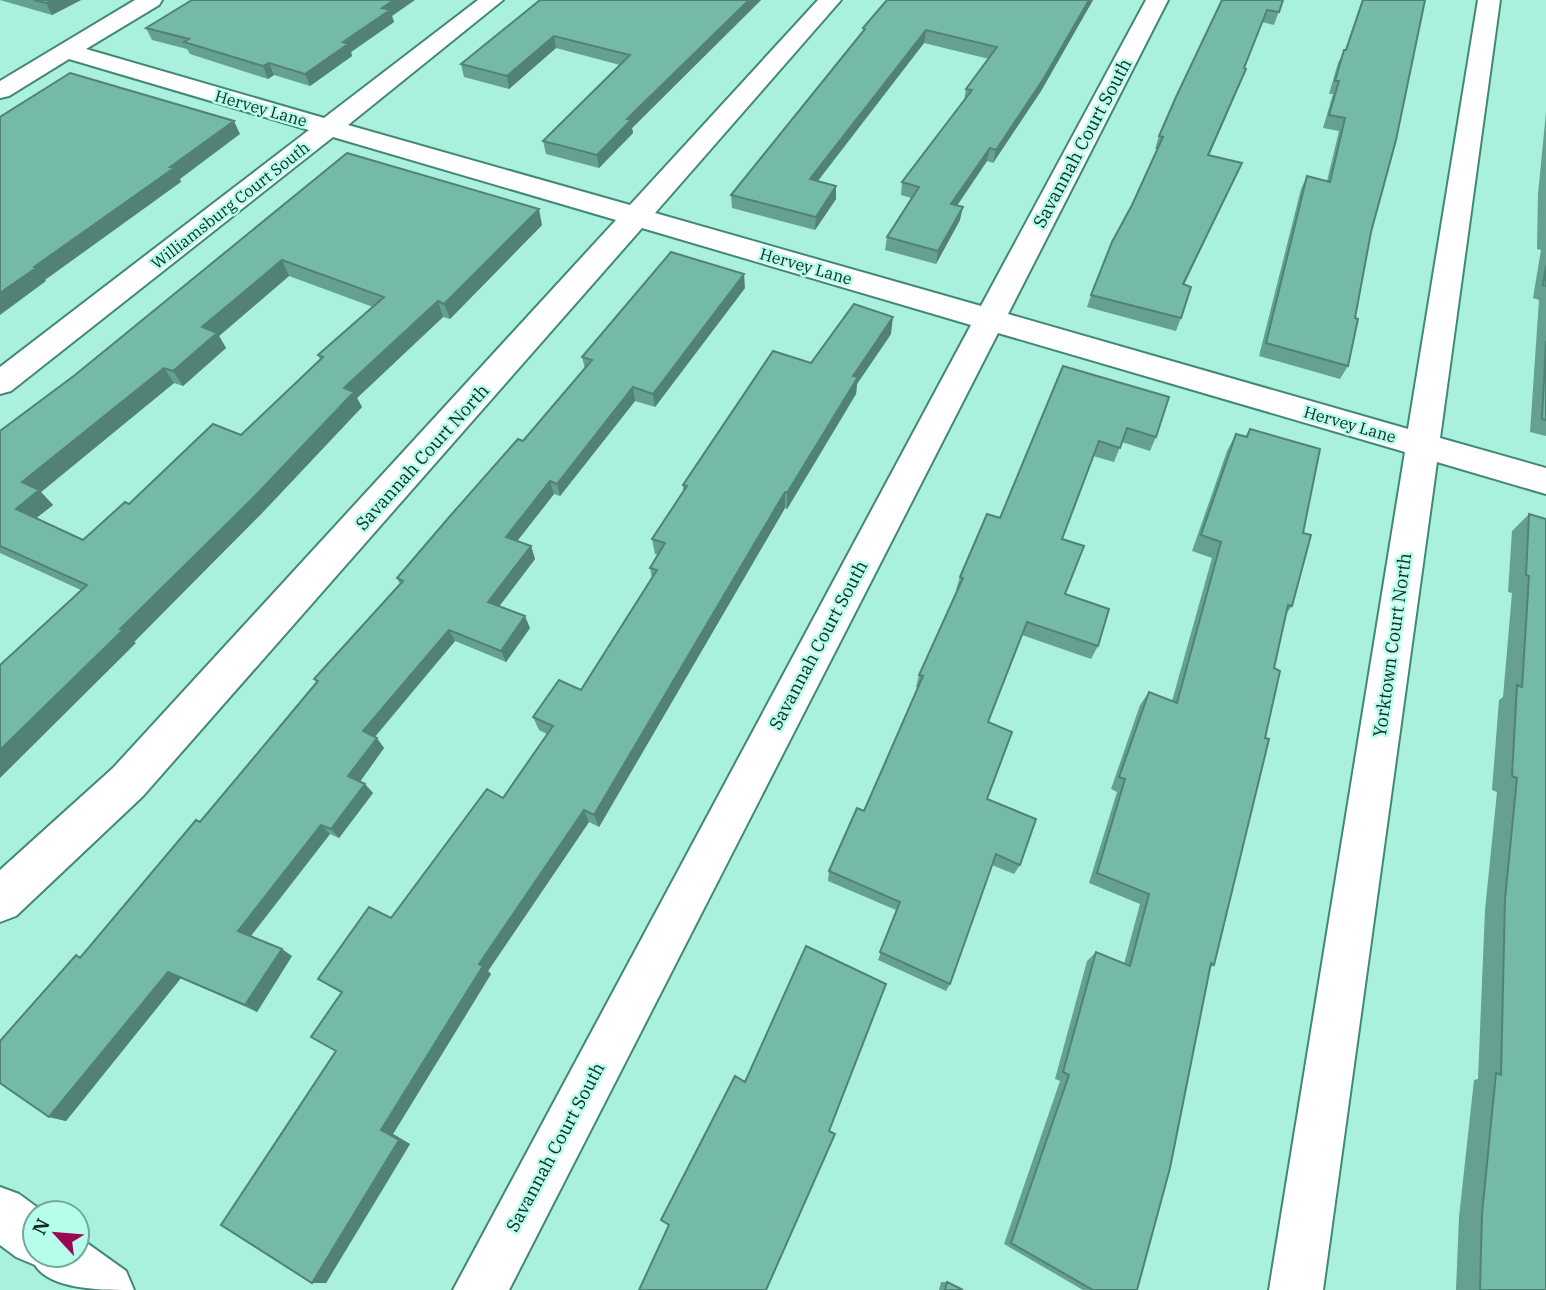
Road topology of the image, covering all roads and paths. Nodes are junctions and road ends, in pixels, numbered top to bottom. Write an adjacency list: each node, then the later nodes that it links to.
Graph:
1 (151, 0): 6 (street)
2 (492, 0): 8 (street, Williamsburg Court South)
3 (830, 0): 9 (street, Savannah Court North)
4 (1157, 0): 10 (street, Savannah Court South)
5 (1489, 0): 12 (street, Yorktown Court North)
6 (66, 51): 7 (street); 8 (street, Hervey Lane)
7 (0, 91)
8 (330, 127): 9 (street, Hervey Lane); 11 (street, Williamsburg Court South)
9 (637, 217): 10 (street, Hervey Lane); 14 (street, Savannah Court North)
10 (988, 319): 12 (street, Hervey Lane); 19 (street, Savannah Court South)
11 (0, 383)
12 (1422, 445): 13 (street, Hervey Lane); 20 (street, Yorktown Court North)
13 (1546, 481)
14 (0, 900)
15 (0, 1213): 16 (street)
16 (21, 1228)
17 (78, 1269): 18 (street)
18 (107, 1290)
19 (480, 1290)
20 (1296, 1290)

